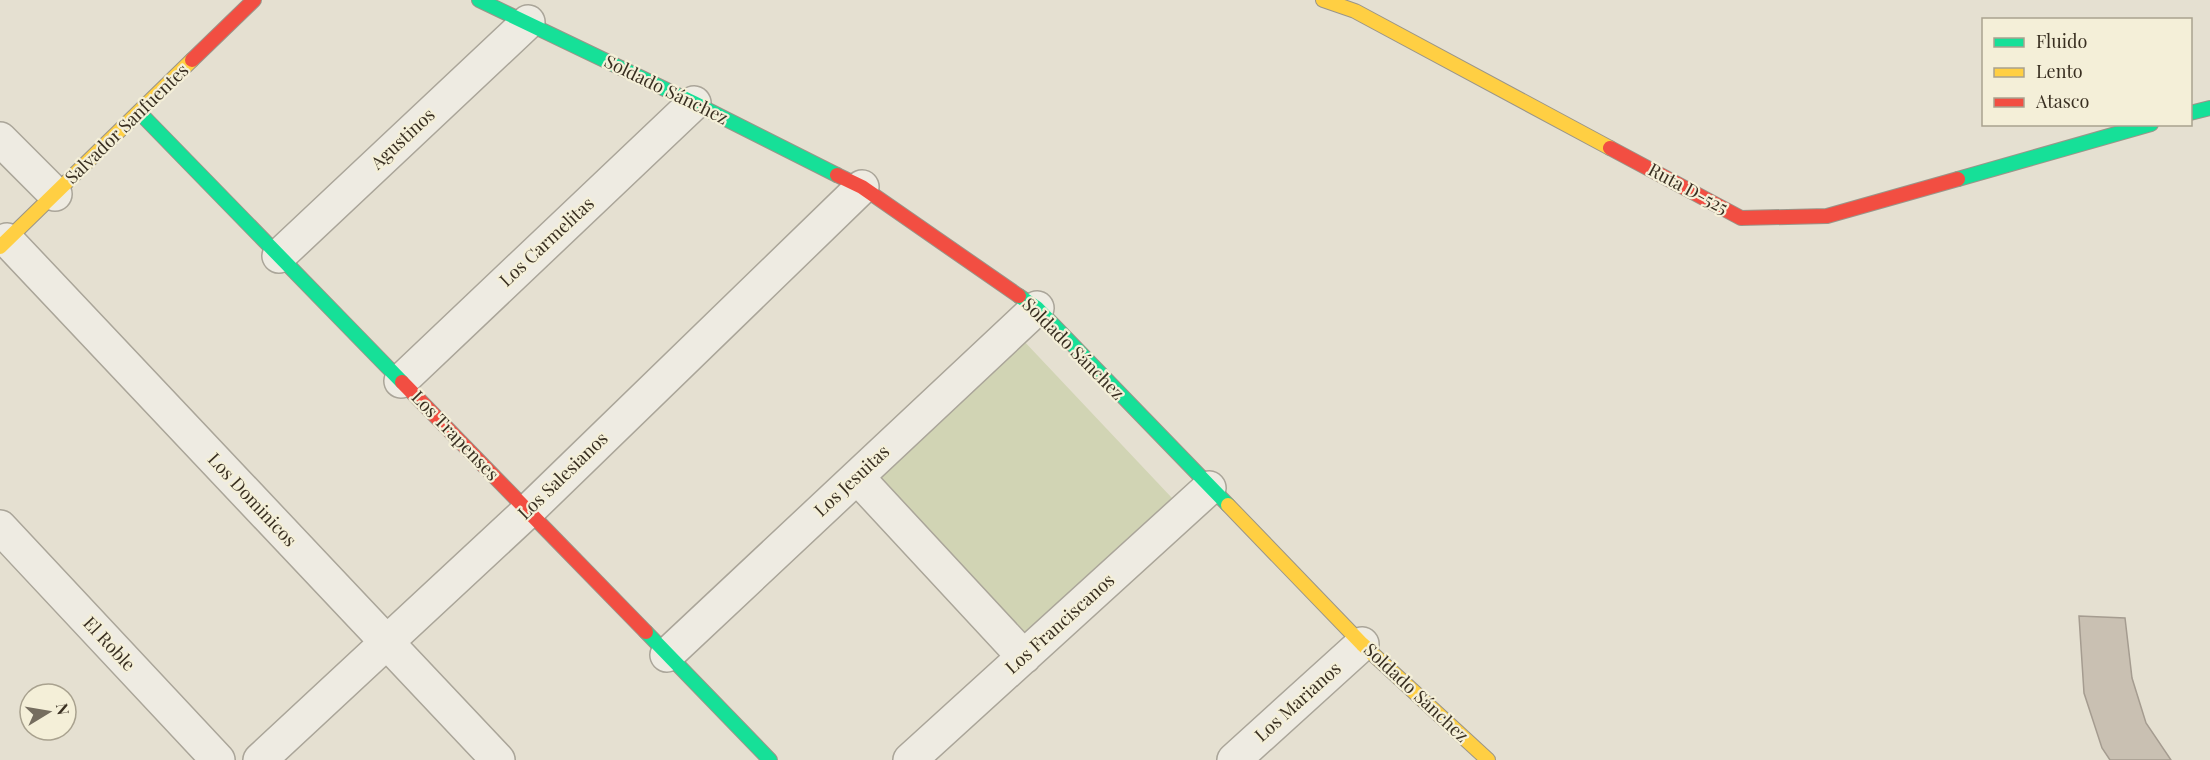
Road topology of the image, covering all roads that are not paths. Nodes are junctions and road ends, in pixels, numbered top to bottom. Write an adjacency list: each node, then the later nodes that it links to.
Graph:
1 (254, 0): 7 (street, Salvador Sanfuentes)
2 (479, 0): 4 (street, Soldado Sánchez)
3 (1323, 0): 9 (street, Ruta D-525)
4 (528, 22): 5 (street, Soldado Sánchez); 14 (street, Agustinos)
5 (694, 103): 11 (street, Soldado Sánchez); 16 (street, Los Carmelitas)
6 (2210, 108): 8 (street)
7 (139, 112): 12 (street, Salvador Sanfuentes); 14 (street, Los Trapenses)
8 (2192, 112)
9 (2144, 126)
10 (0, 139): 12 (street)
11 (862, 188): 15 (street, Soldado Sánchez); 19 (street, Los Salesianos)
12 (55, 194): 13 (street, Salvador Sanfuentes)
13 (4, 243): 21 (street, Los Dominicos)
14 (279, 256): 16 (street, Los Trapenses)
15 (1036, 308): 17 (street, Los Jesuitas); 18 (street, Soldado Sánchez)
16 (401, 381): 19 (street, Los Trapenses)
17 (856, 477): 23 (street, Los Jesuitas); 24 (street)
18 (1209, 488): 22 (street, Soldado Sánchez); 24 (street, Los Franciscanos)
19 (528, 511): 21 (street, Los Salesianos); 23 (street, Los Trapenses)
20 (0, 527): 25 (street, El Roble)
21 (385, 642): 26 (street, Los Salesianos); 27 (street, Los Dominicos)
22 (1362, 644): 30 (street, Los Marianos); 31 (street, Soldado Sánchez)
23 (667, 655): 28 (street, Los Trapenses)
24 (1024, 657): 29 (street, Los Franciscanos)
25 (218, 760)
26 (260, 760)
27 (498, 760)
28 (770, 760)
29 (910, 760)
30 (1234, 760)
31 (1488, 760)

